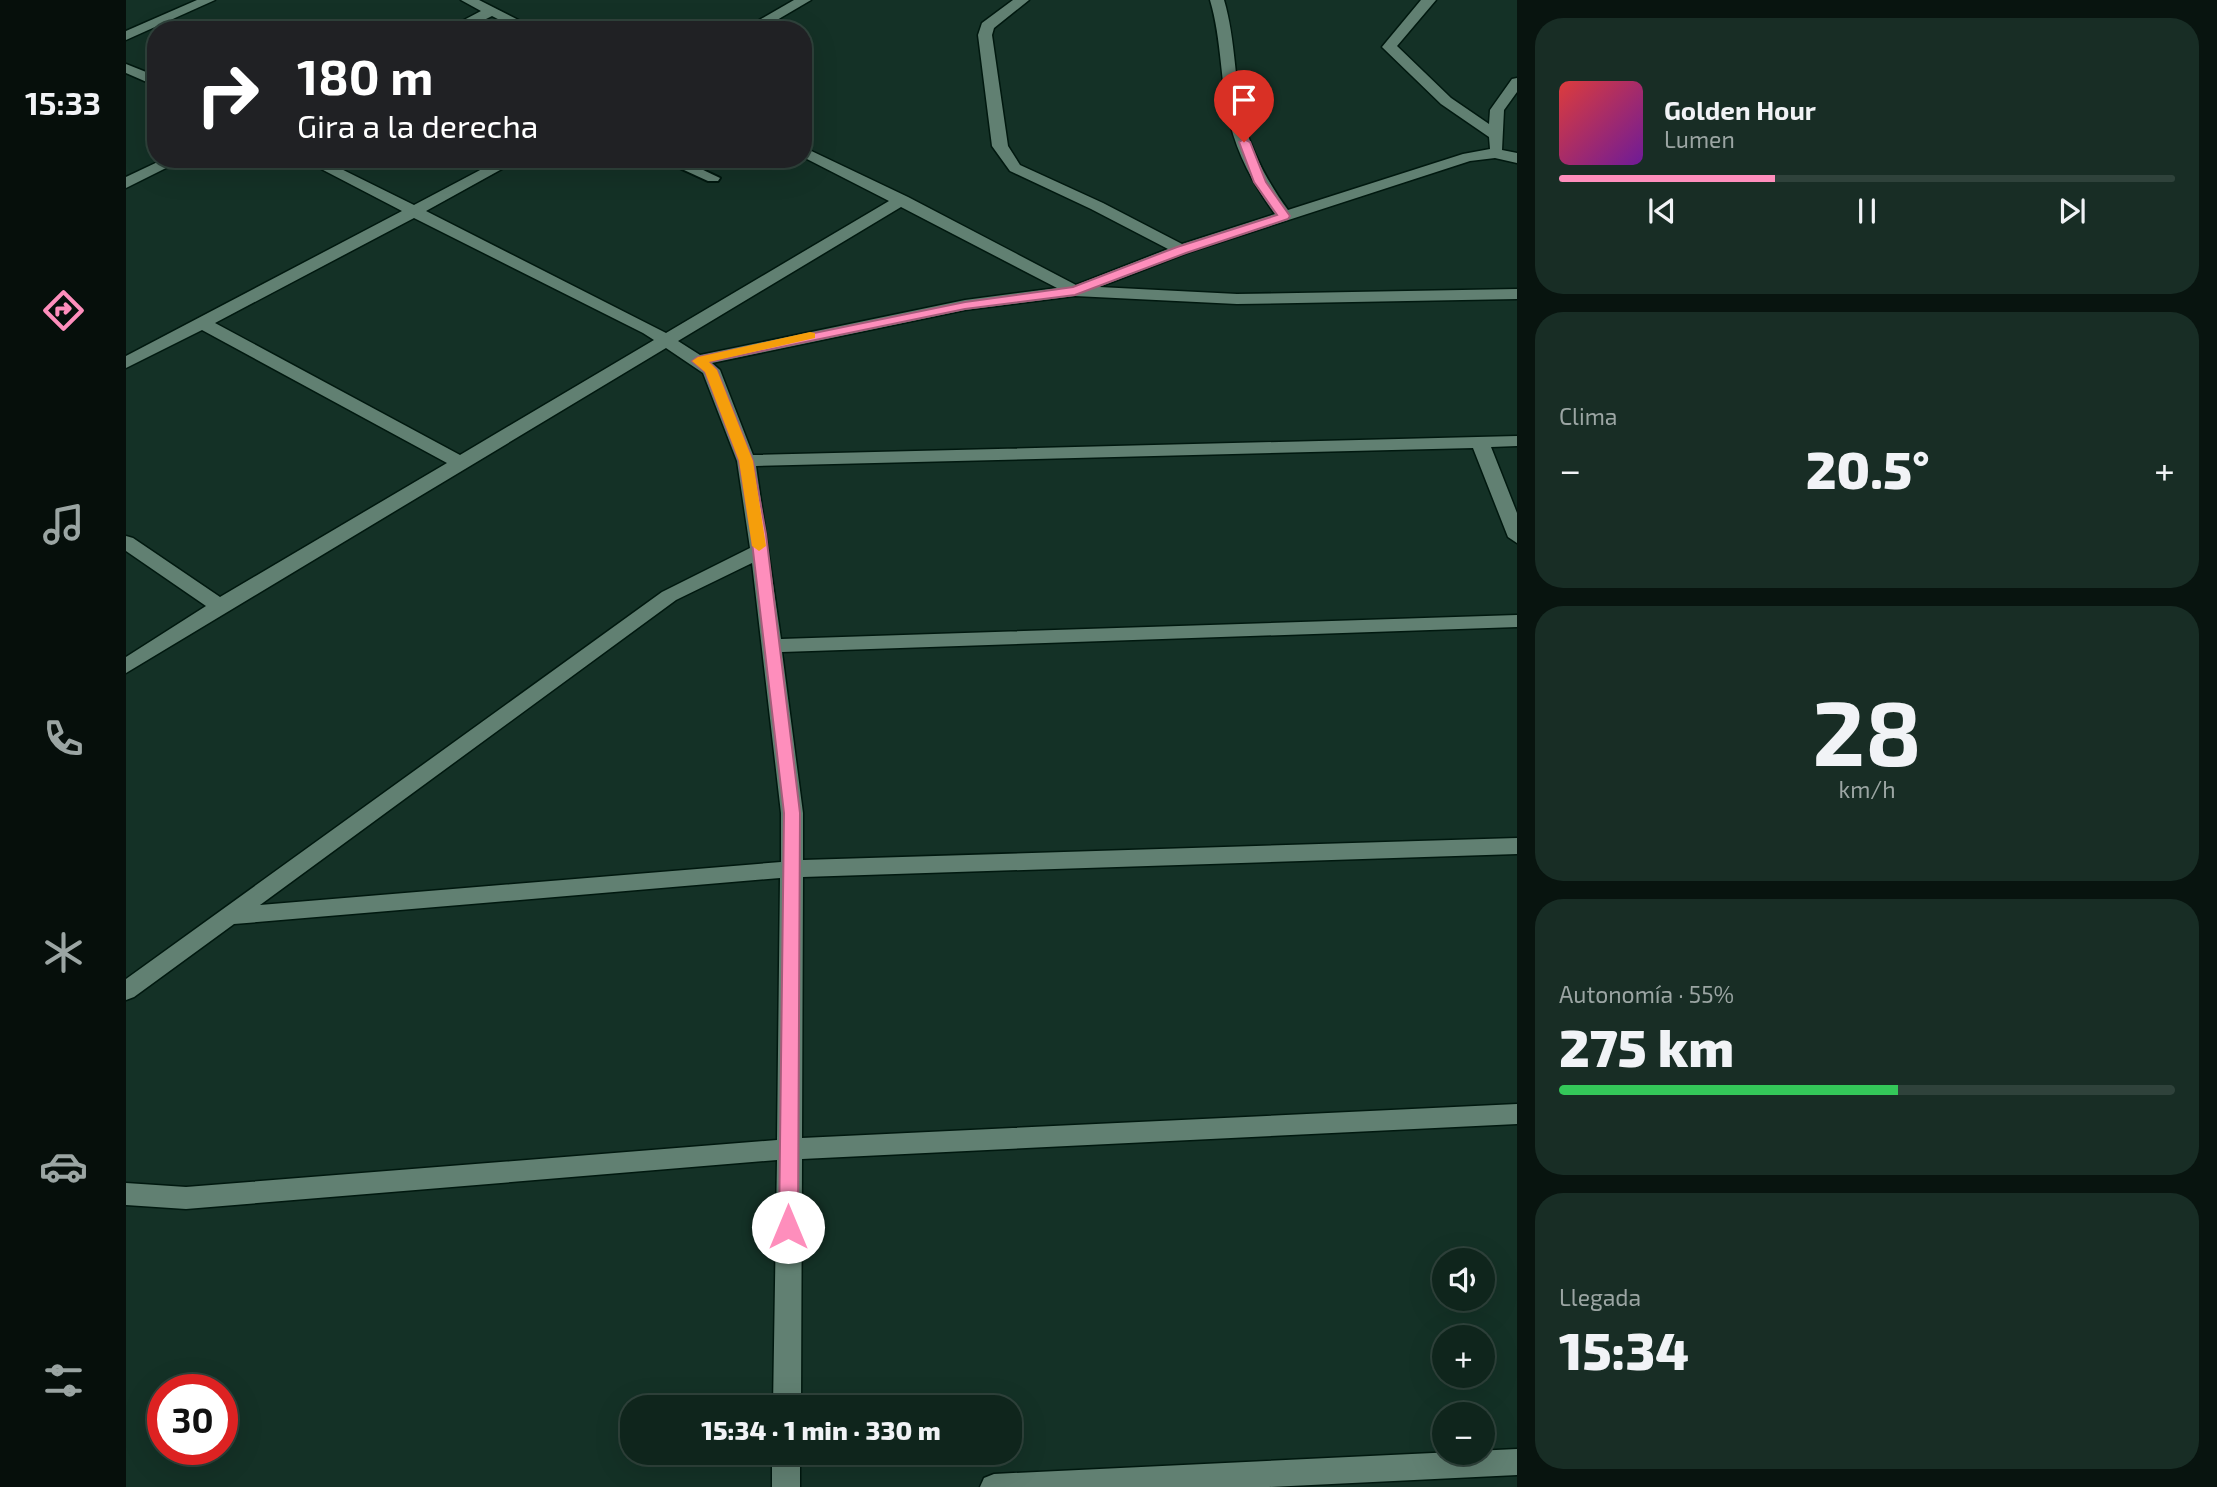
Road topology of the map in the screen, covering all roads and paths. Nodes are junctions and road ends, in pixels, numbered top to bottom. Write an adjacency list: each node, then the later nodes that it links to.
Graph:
1 (208, 0): 8 (street)
2 (468, 0): 7 (street)
3 (1022, 0): 30 (street)
4 (1217, 0): 29 (street)
5 (1430, 0): 17 (street)
6 (794, 2): 11 (street)
7 (492, 11): 9 (street); 10 (street)
8 (160, 21)
9 (471, 21)
10 (513, 21)
11 (763, 21)
12 (147, 27): 13 (street)
13 (126, 36)
14 (126, 68): 15 (street)
15 (147, 78)
16 (1517, 82): 17 (street)
17 (1497, 136): 18 (street)
18 (1495, 153): 20 (street); 29 (street)
19 (812, 156): 27 (street)
20 (1517, 158)
21 (158, 168): 26 (street)
22 (327, 168): 28 (street)
23 (497, 168): 28 (street)
24 (689, 168): 25 (lane)
25 (713, 178)
26 (126, 183)
27 (902, 200): 31 (street); 34 (street)
28 (416, 213): 33 (street); 34 (street)
29 (1284, 216): 30 (street)
30 (1181, 250): 31 (street)
31 (1075, 291): 32 (street); 35 (street)
32 (1517, 294)
33 (202, 323): 36 (street); 40 (street)
34 (666, 340): 35 (street); 40 (street)
35 (698, 361): 39 (street)
36 (126, 363)
37 (1517, 441): 38 (street)
38 (1480, 442): 39 (street); 41 (street)
39 (746, 461): 43 (street)
40 (462, 464): 44 (street)
41 (1517, 537)
42 (126, 542): 44 (street)
43 (760, 551): 46 (street); 50 (street)
44 (220, 606): 47 (street)
45 (1517, 621): 46 (street)
46 (772, 646): 49 (street)
47 (126, 666)
48 (1517, 846): 49 (street)
49 (791, 869): 50 (street); 53 (street)
50 (232, 916): 51 (street)
51 (126, 991)
52 (1517, 1114): 53 (street)
53 (789, 1149): 54 (street); 55 (street)
54 (126, 1194)
55 (787, 1395)
56 (1517, 1462): 59 (street)
57 (786, 1465): 58 (street)
58 (786, 1487)
59 (995, 1487)

